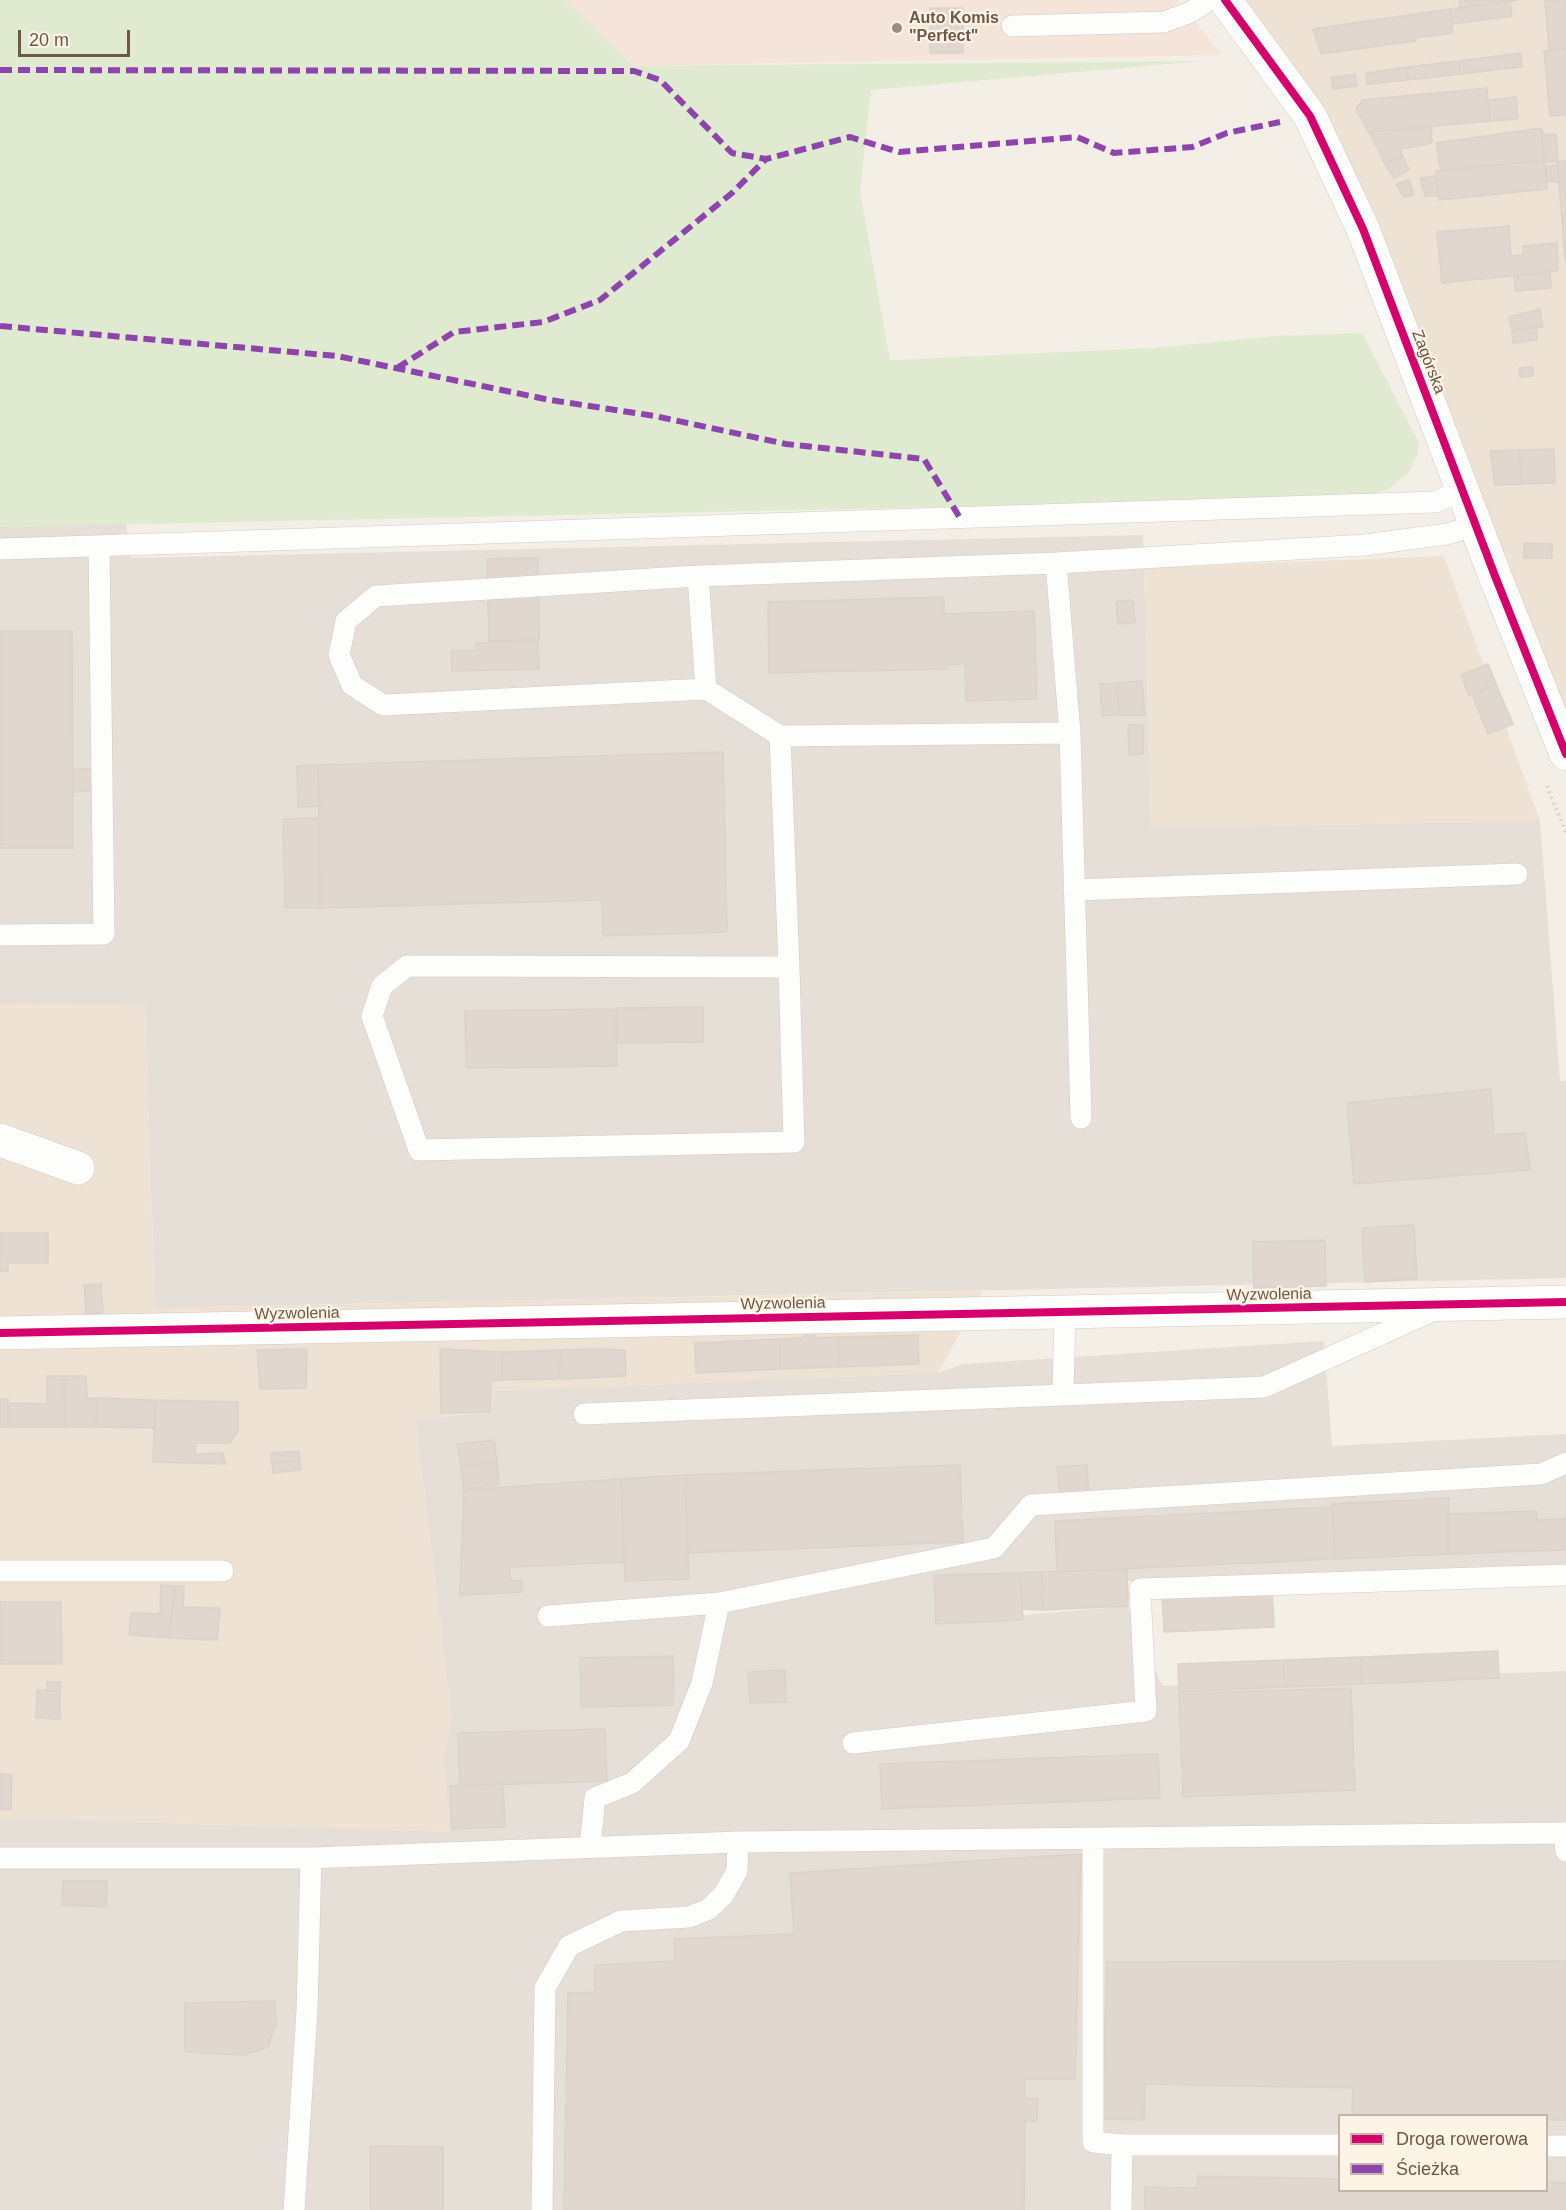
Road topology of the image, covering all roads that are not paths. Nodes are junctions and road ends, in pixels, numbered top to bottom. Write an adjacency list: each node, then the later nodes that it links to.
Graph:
1 (1209, 0): 3 (lane)
2 (1225, 0): 4 (street, Zagórska)
3 (1012, 26)
4 (1462, 489): 5 (street, Zagórska); 6 (lane)
5 (1477, 525): 8 (lane); 13 (street, Zagórska)
6 (99, 546): 7 (lane); 16 (lane)
7 (0, 549)
8 (1056, 563): 9 (lane); 11 (lane)
9 (698, 576): 10 (lane); 10 (lane)
10 (706, 689): 12 (lane)
11 (1070, 733): 12 (lane); 15 (lane)
12 (780, 736): 17 (lane)
13 (1566, 754)
14 (1517, 874): 15 (lane)
15 (1074, 890): 18 (lane)
16 (0, 934)
17 (789, 967): 17 (lane)
18 (1082, 1118)
19 (0, 1140): 20 (street)
20 (78, 1168)
21 (1566, 1302): 22 (street, Wyzwolenia)
22 (1446, 1304): 23 (street, Wyzwolenia); 25 (lane)
23 (1065, 1312): 24 (street, Wyzwolenia); 25 (lane)
24 (0, 1333)
25 (1063, 1395): 26 (lane)
26 (584, 1414)
27 (1566, 1463): 31 (lane)
28 (0, 1571): 29 (lane)
29 (223, 1571)
30 (1566, 1575): 33 (lane)
31 (719, 1603): 32 (lane); 37 (lane)
32 (548, 1616)
33 (853, 1743)
34 (1565, 1837): 35 (lane)
35 (1093, 1838): 36 (lane); 40 (lane)
36 (738, 1842): 37 (lane); 45 (lane)
37 (590, 1847): 39 (lane)
38 (0, 1858): 39 (lane)
39 (311, 1858): 44 (lane)
40 (1122, 2145): 41 (lane); 46 (lane)
41 (1338, 2145)
42 (1548, 2146): 43 (lane)
43 (1566, 2146)
44 (294, 2210)
45 (542, 2210)
46 (1121, 2210)

